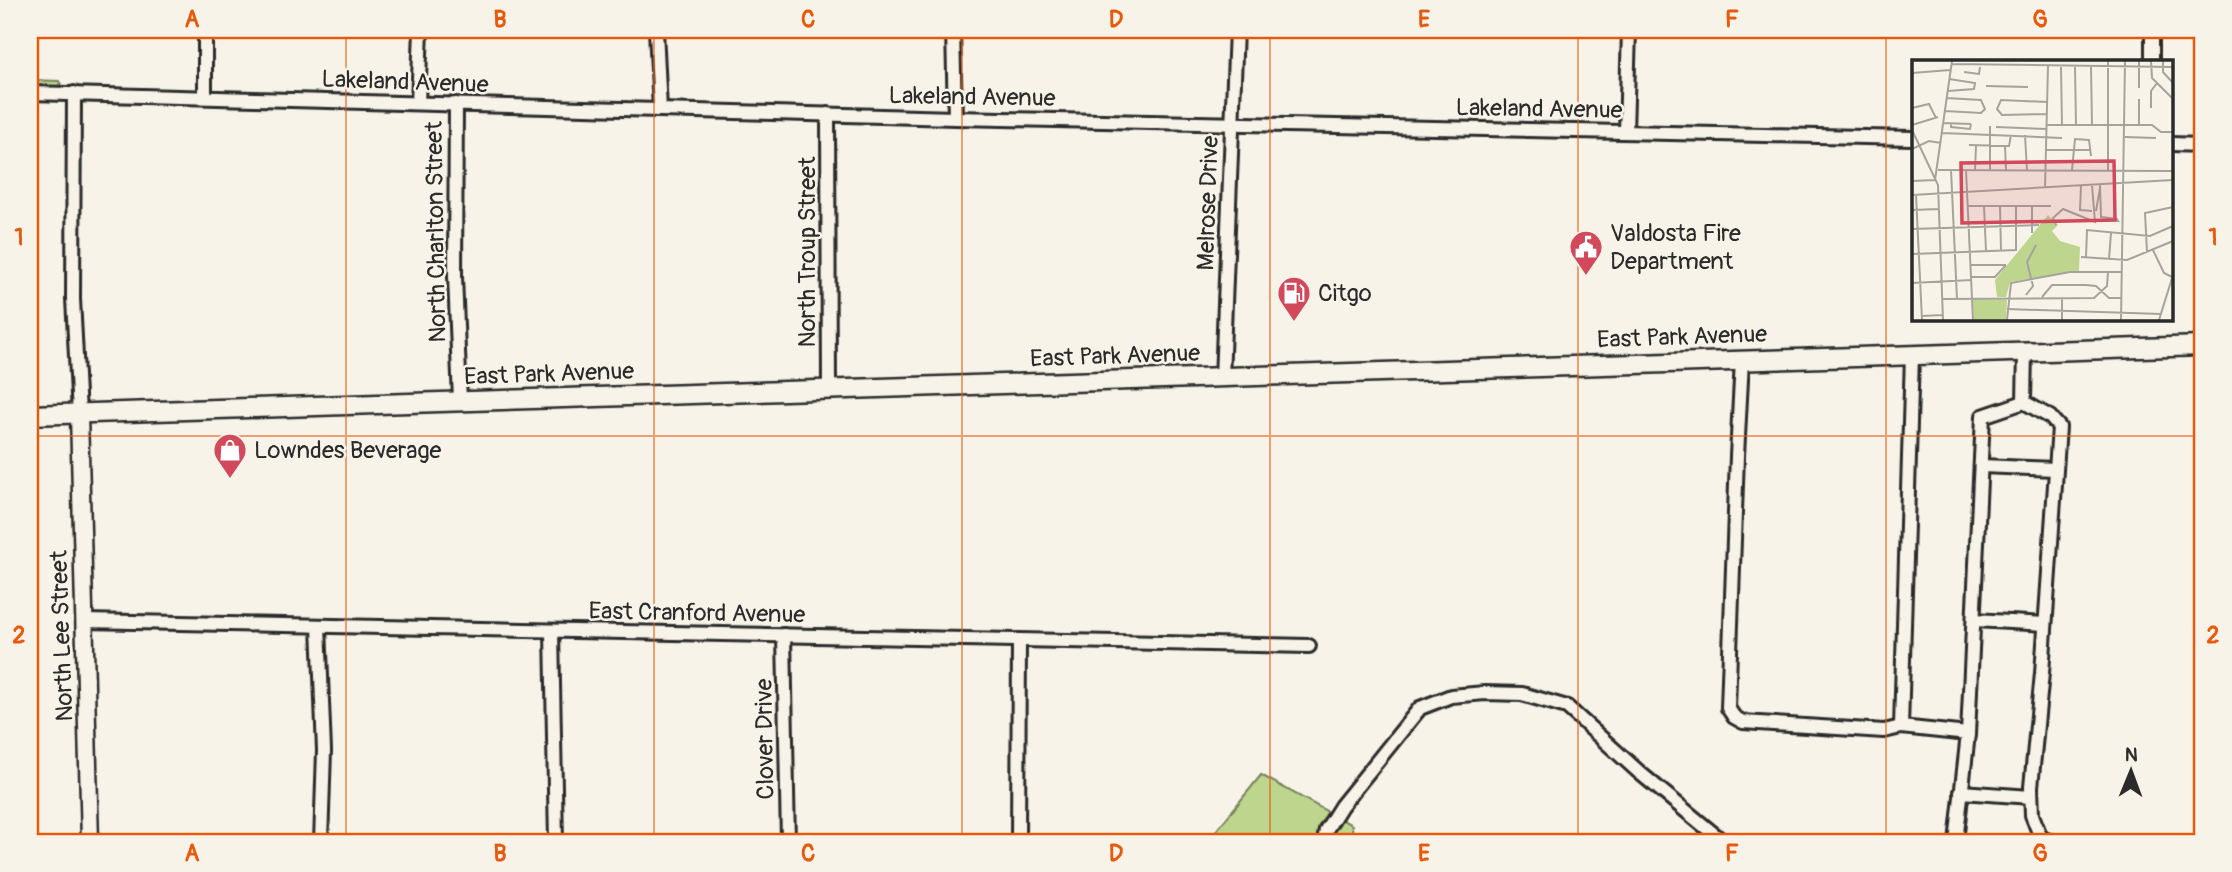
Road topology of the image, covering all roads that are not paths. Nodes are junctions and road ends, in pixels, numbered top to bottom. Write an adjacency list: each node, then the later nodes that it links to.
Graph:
1 (205, 30): 11 (street)
2 (421, 30): 12 (street, North Charlton Street)
3 (656, 30): 14 (street)
4 (953, 30): 16 (street)
5 (1236, 30): 17 (street, Melrose Drive)
6 (1629, 30): 18 (street)
7 (2152, 30): 8 (street)
8 (2152, 60)
9 (30, 93): 10 (street, Lakeland Avenue)
10 (74, 93): 11 (street, Lakeland Avenue); 30 (street, North Lee Street)
11 (205, 97): 12 (street, Lakeland Avenue)
12 (418, 103): 13 (street, Lakeland Avenue)
13 (456, 104): 14 (street, Lakeland Avenue); 28 (street, North Charlton Street)
14 (660, 110): 15 (street, Lakeland Avenue)
15 (828, 114): 16 (street, Lakeland Avenue); 27 (street, North Troup Street)
16 (955, 118): 17 (street, Lakeland Avenue)
17 (1232, 123): 18 (street, Lakeland Avenue); 26 (street, Melrose Drive)
18 (1626, 132): 19 (street, Lakeland Avenue)
19 (1912, 138)
20 (2172, 144): 21 (street)
21 (2202, 145)
22 (2202, 346): 23 (main road, East Park Avenue)
23 (2025, 351): 24 (main road, East Park Avenue); 29 (street)
24 (1912, 355): 25 (main road, East Park Avenue); 42 (street)
25 (1742, 360): 26 (main road, East Park Avenue); 42 (street)
26 (1222, 378): 27 (main road, East Park Avenue)
27 (829, 390): 28 (main road, East Park Avenue)
28 (460, 401): 30 (main road, East Park Avenue)
29 (2024, 402): 32 (street); 33 (street)
30 (79, 414): 31 (main road, East Park Avenue); 35 (street, North Lee Street)
31 (30, 415)
32 (1981, 466): 33 (street); 34 (street)
33 (2056, 468): 36 (street)
34 (1975, 620): 36 (street); 43 (street)
35 (85, 621): 37 (street, East Cranford Avenue); 46 (street, North Lee Street)
36 (2045, 624): 45 (street)
37 (319, 626): 38 (street, East Cranford Avenue); 47 (street)
38 (552, 631): 39 (street, East Cranford Avenue); 48 (street)
39 (785, 635): 40 (street, East Cranford Avenue); 49 (street, Clover Drive)
40 (1019, 640): 41 (street, East Cranford Avenue); 50 (street)
41 (1309, 646)
42 (1901, 727): 43 (street)
43 (1968, 734): 44 (street)
44 (1961, 792): 45 (street); 53 (street)
45 (2031, 797): 54 (street)
46 (90, 842)
47 (321, 842)
48 (556, 842)
49 (788, 842)
50 (1018, 842)
51 (1324, 842): 52 (street)
52 (1735, 842)
53 (1956, 842)
54 (2052, 842)

